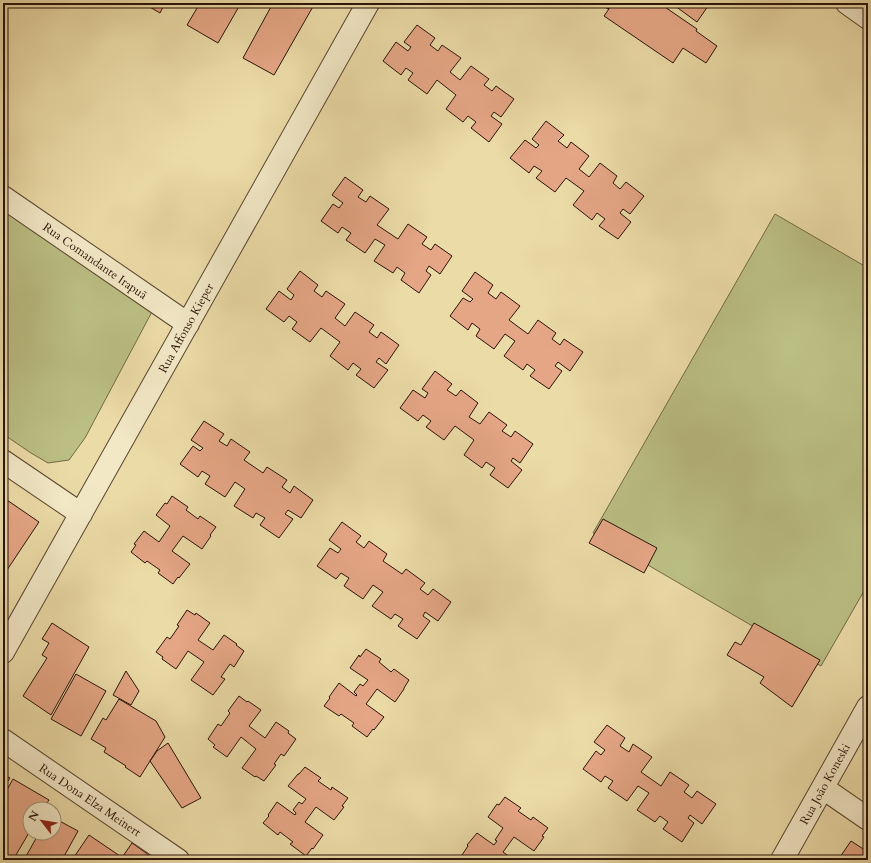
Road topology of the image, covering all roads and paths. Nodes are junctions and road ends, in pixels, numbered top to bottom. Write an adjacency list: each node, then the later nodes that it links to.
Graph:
1 (368, 3): 5 (street, Rua Affonso Kieper)
2 (848, 3): 3 (street)
3 (868, 18)
4 (3, 197): 5 (street, Rua Comandante Irapuã)
5 (188, 324): 7 (street, Rua Affonso Kieper)
6 (3, 461): 7 (street)
7 (81, 514): 8 (street, Rua Affonso Kieper)
8 (3, 652)
9 (868, 707): 11 (street, Rua João Koneski)
10 (3, 740): 13 (street, Rua Dona Elza Meinert)
11 (823, 788): 12 (street); 14 (street, Rua João Koneski)
12 (868, 819)
13 (178, 860)
14 (782, 860)

